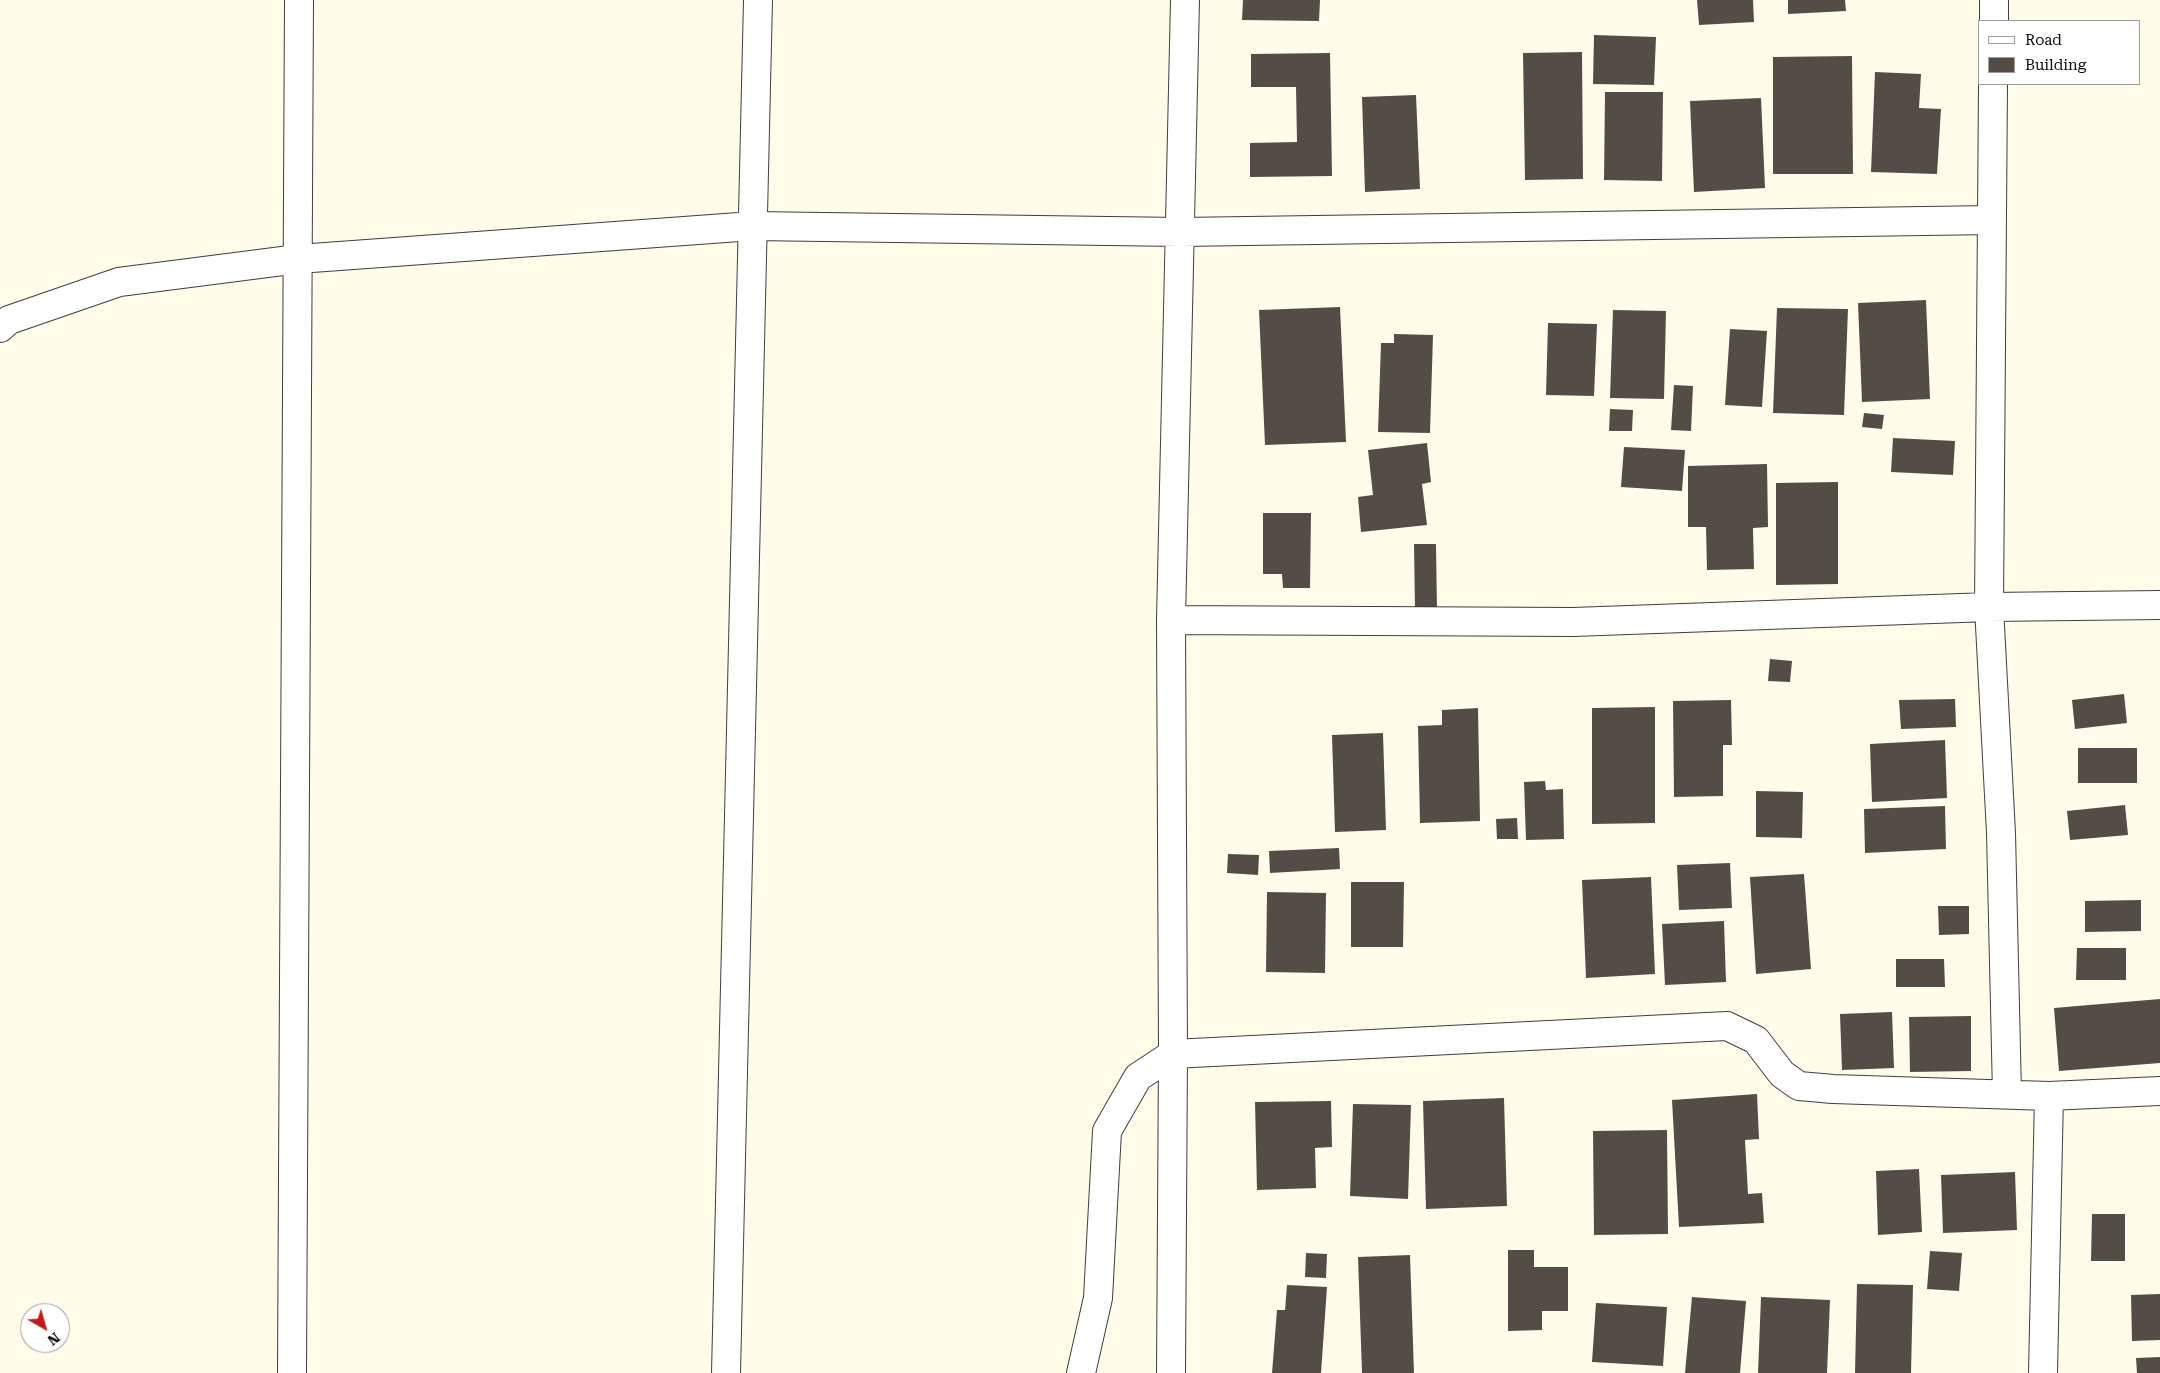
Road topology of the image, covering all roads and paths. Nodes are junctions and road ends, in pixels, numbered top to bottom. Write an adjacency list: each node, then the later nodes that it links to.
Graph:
1 (299, 0): 10 (street)
2 (758, 0): 8 (street)
3 (1185, 0): 9 (street)
4 (1994, 0): 5 (street)
5 (1994, 20)
6 (1993, 85): 7 (street)
7 (1992, 220): 9 (street); 13 (street)
8 (753, 226): 9 (street); 10 (street); 20 (street)
9 (1180, 232): 14 (street)
10 (298, 259): 11 (street); 19 (street)
11 (0, 328)
12 (2160, 605): 13 (street)
13 (1989, 607): 14 (street); 17 (street)
14 (1171, 620): 15 (street)
15 (1173, 1054): 17 (street); 21 (street); 22 (street)
16 (2160, 1091): 18 (street)
17 (2007, 1094): 18 (street)
18 (2049, 1096): 23 (street)
19 (292, 1373)
20 (726, 1373)
21 (1081, 1373)
22 (1171, 1373)
23 (2043, 1373)

